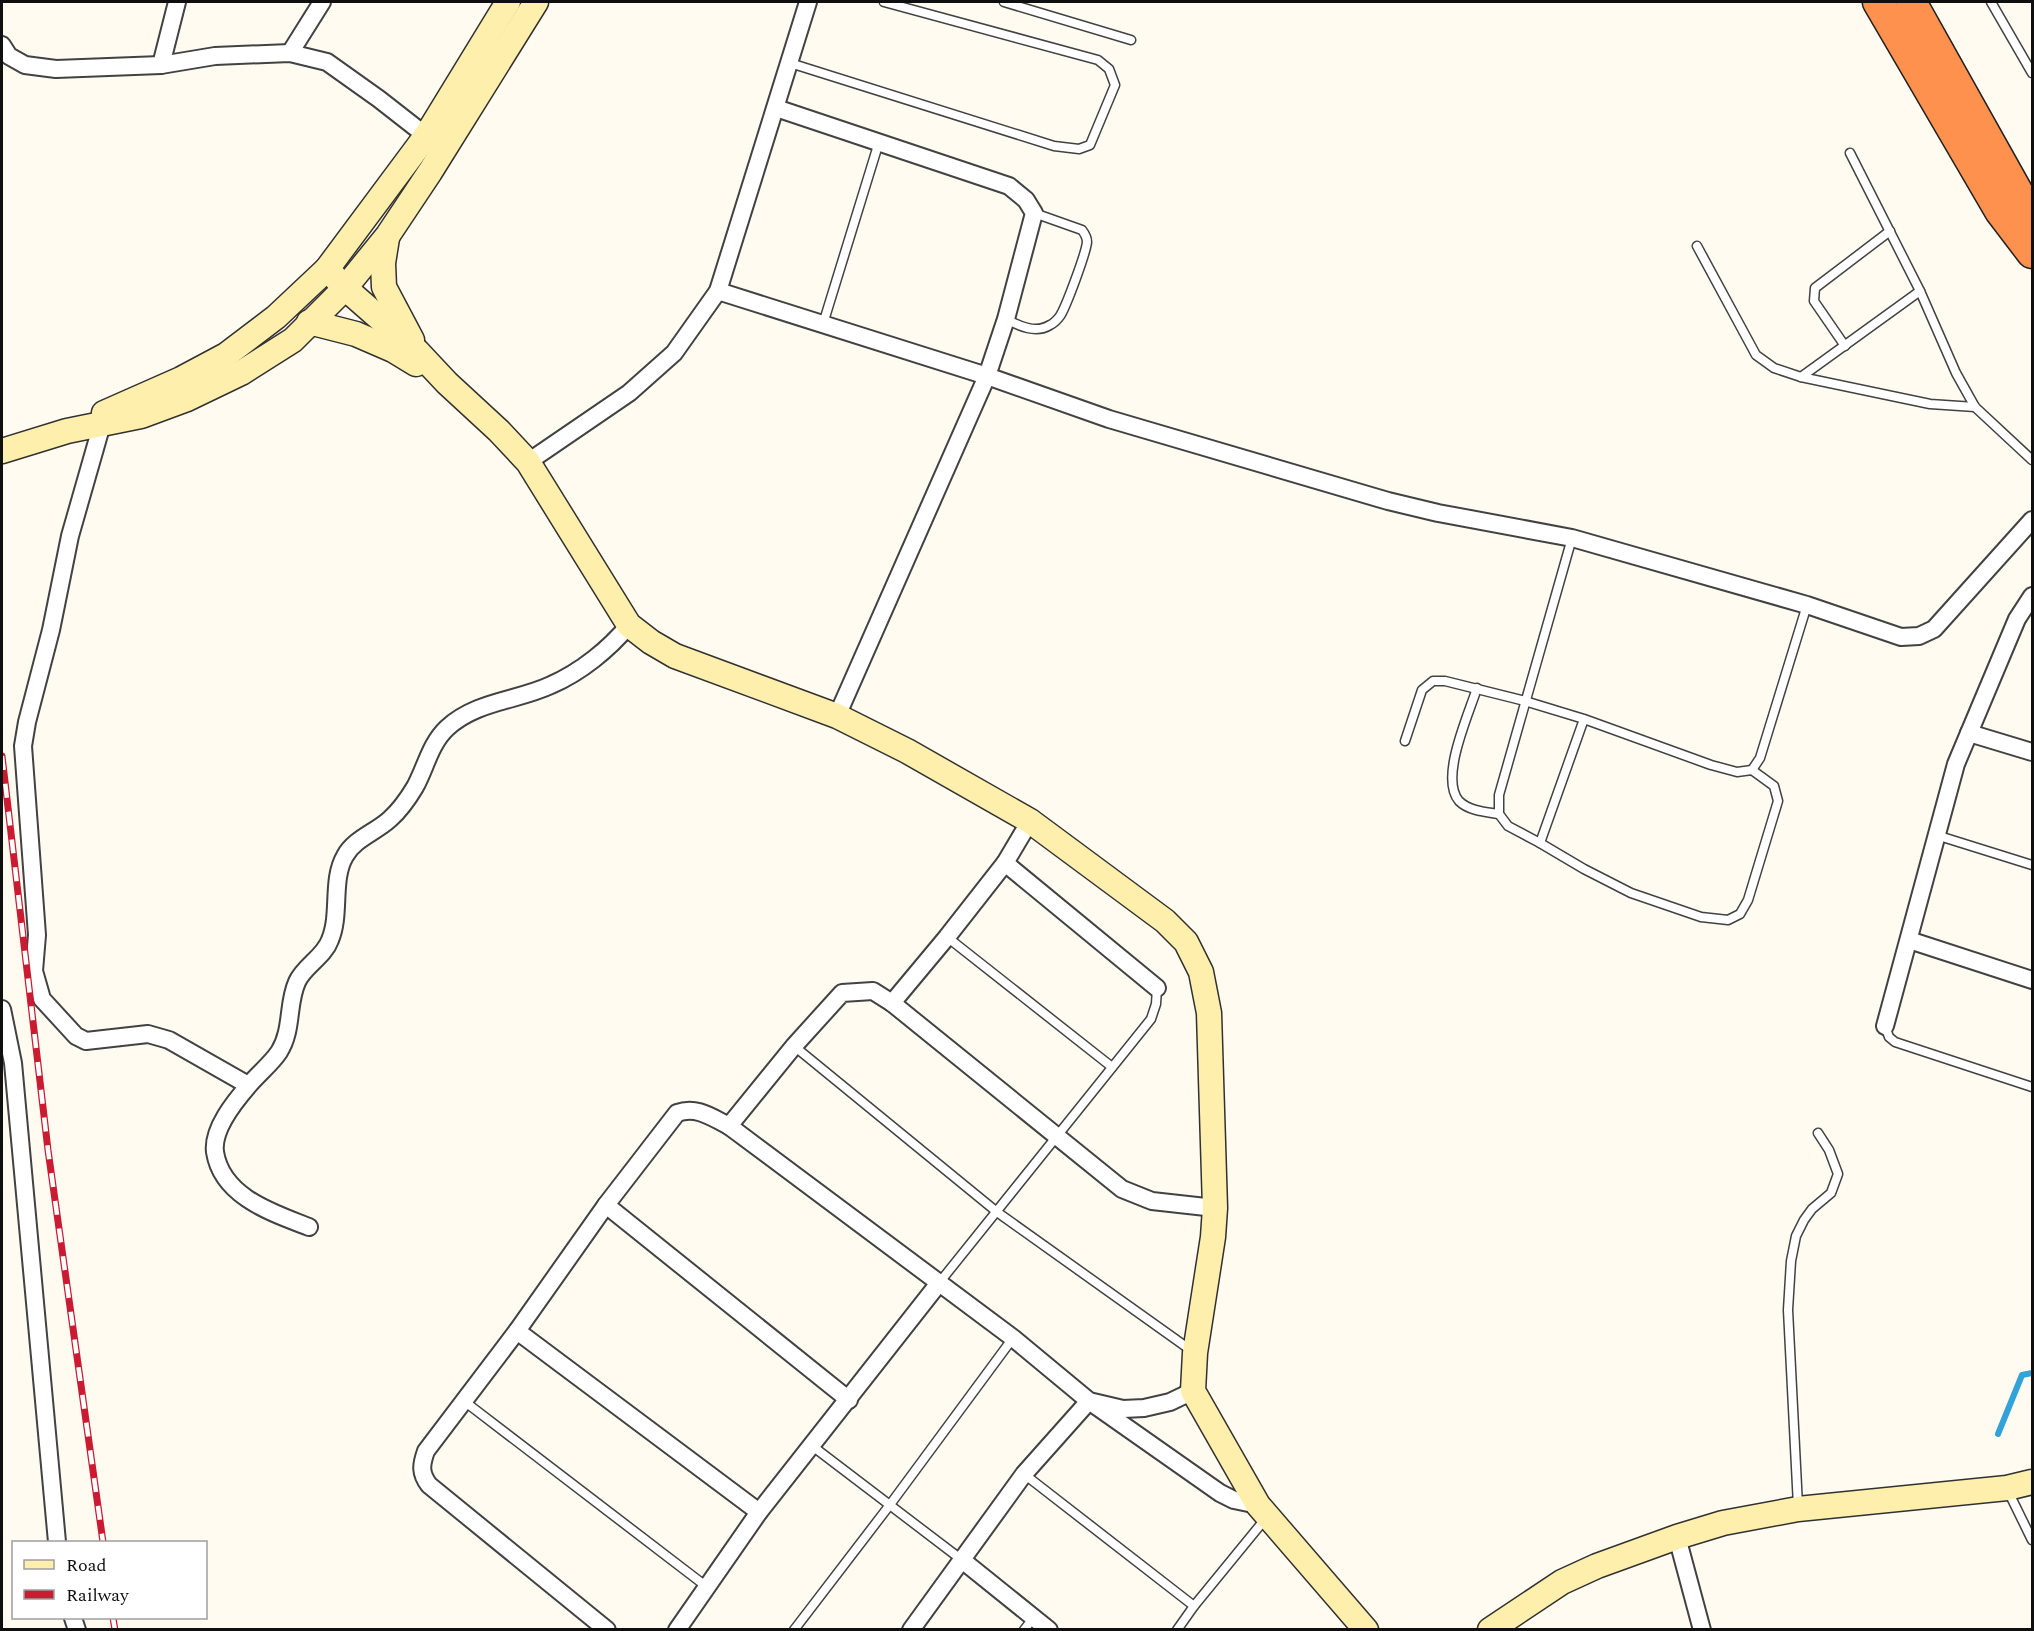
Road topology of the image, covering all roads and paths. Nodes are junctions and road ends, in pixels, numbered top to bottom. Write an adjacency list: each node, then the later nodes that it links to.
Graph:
1 (177, 2): 15 (street)
2 (322, 2): 13 (street)
3 (508, 2): 19 (main road)
4 (536, 2): 19 (main road)
5 (808, 2): 14 (street)
6 (884, 2): 14 (lane)
7 (1004, 2): 11 (lane)
8 (1878, 2): 26 (highway)
9 (1911, 2): 22 (highway)
10 (1991, 2): 16 (lane)
11 (1131, 40)
12 (2, 45): 15 (street)
13 (291, 53): 15 (street); 19 (street)
14 (789, 63): 17 (street)
15 (161, 65)
16 (2032, 73)
17 (776, 108): 18 (street); 29 (street)
18 (880, 141): 21 (street); 33 (lane)
19 (435, 143): 24 (main road); 27 (main road)
20 (1850, 153): 23 (lane)
21 (1034, 213): 31 (street); 31 (lane)
22 (2032, 226)
23 (1890, 231): 30 (lane); 34 (lane)
24 (388, 235): 28 (main road); 35 (main road)
25 (1697, 246): 37 (lane)
26 (2032, 253)
27 (327, 269): 28 (main road); 40 (main road)
28 (345, 288): 32 (main road); 35 (main road)
29 (718, 291): 33 (street); 43 (street)
30 (1920, 291): 34 (lane); 39 (lane)
31 (1006, 319): 36 (street)
32 (309, 322): 38 (main road); 40 (main road)
33 (823, 324): 36 (street)
34 (1845, 346): 37 (lane)
35 (417, 351): 38 (main road)
36 (987, 376): 45 (street); 51 (street)
37 (1801, 377): 39 (lane)
38 (447, 383): 43 (main road)
39 (1974, 407): 42 (lane)
40 (103, 419): 41 (main road); 72 (street)
41 (2, 451)
42 (2032, 460)
43 (528, 462): 48 (main road)
44 (2032, 520): 47 (street)
45 (1572, 538): 47 (street); 50 (lane)
46 (2031, 601): 53 (street)
47 (1807, 605): 56 (lane)
48 (629, 625): 51 (main road); 72 (street)
49 (1477, 688): 50 (lane); 54 (lane); 57 (lane)
50 (1525, 701): 52 (lane); 57 (lane)
51 (837, 716): 58 (main road)
52 (1584, 719): 56 (lane); 60 (lane)
53 (1969, 733): 55 (street); 59 (street)
54 (1405, 741)
55 (2032, 752)
56 (1752, 770): 60 (lane)
57 (1498, 814): 60 (lane)
58 (1030, 821): 61 (street); 78 (main road)
59 (1936, 835): 62 (lane); 64 (street)
60 (1540, 843)
61 (1005, 863): 63 (street); 66 (street)
62 (2032, 865)
63 (947, 937): 67 (street); 71 (lane)
64 (1909, 940): 65 (street); 69 (street)
65 (2032, 980)
66 (1157, 988): 71 (lane)
67 (891, 1003): 70 (street); 76 (street)
68 (2, 1009): 99 (street)
69 (1885, 1026): 73 (lane)
70 (794, 1046): 74 (street); 79 (lane)
71 (1112, 1066): 76 (lane)
72 (248, 1085): 80 (street)
73 (2032, 1087)
74 (729, 1126): 77 (street); 81 (street)
75 (1818, 1133): 94 (lane)
76 (1057, 1138): 78 (street); 79 (lane)
77 (606, 1205): 82 (street); 86 (street)
78 (1215, 1208): 84 (main road)
79 (997, 1212): 81 (lane); 84 (lane)
80 (309, 1227)
81 (939, 1283): 83 (street); 86 (street)
82 (518, 1331): 87 (street); 96 (street)
83 (1013, 1338): 88 (street); 93 (lane)
84 (1195, 1353): 85 (main road)
85 (1193, 1391): 88 (street); 95 (main road)
86 (849, 1400): 89 (street)
87 (464, 1401): 101 (lane); 104 (street)
88 (1089, 1401): 90 (street); 95 (street)
89 (811, 1445): 93 (lane); 96 (street)
90 (1023, 1474): 100 (street); 102 (lane)
91 (2032, 1482): 92 (main road)
92 (2007, 1488): 94 (main road); 98 (lane)
93 (889, 1506): 100 (lane); 106 (lane)
94 (1798, 1509): 97 (main road)
95 (1262, 1511): 102 (lane); 110 (main road)
96 (759, 1512): 101 (street)
97 (1677, 1537): 111 (main road); 112 (street)
98 (2032, 1540)
99 (57, 1541)
100 (962, 1560): 103 (street); 107 (street)
101 (707, 1587): 105 (street)
102 (1194, 1606): 109 (lane)
103 (1029, 1623): 108 (street)
104 (600, 1628)
105 (677, 1629)
106 (794, 1629)
107 (910, 1629)
108 (1049, 1629)
109 (1177, 1629)
110 (1366, 1629)
111 (1490, 1629)
112 (1702, 1629)

